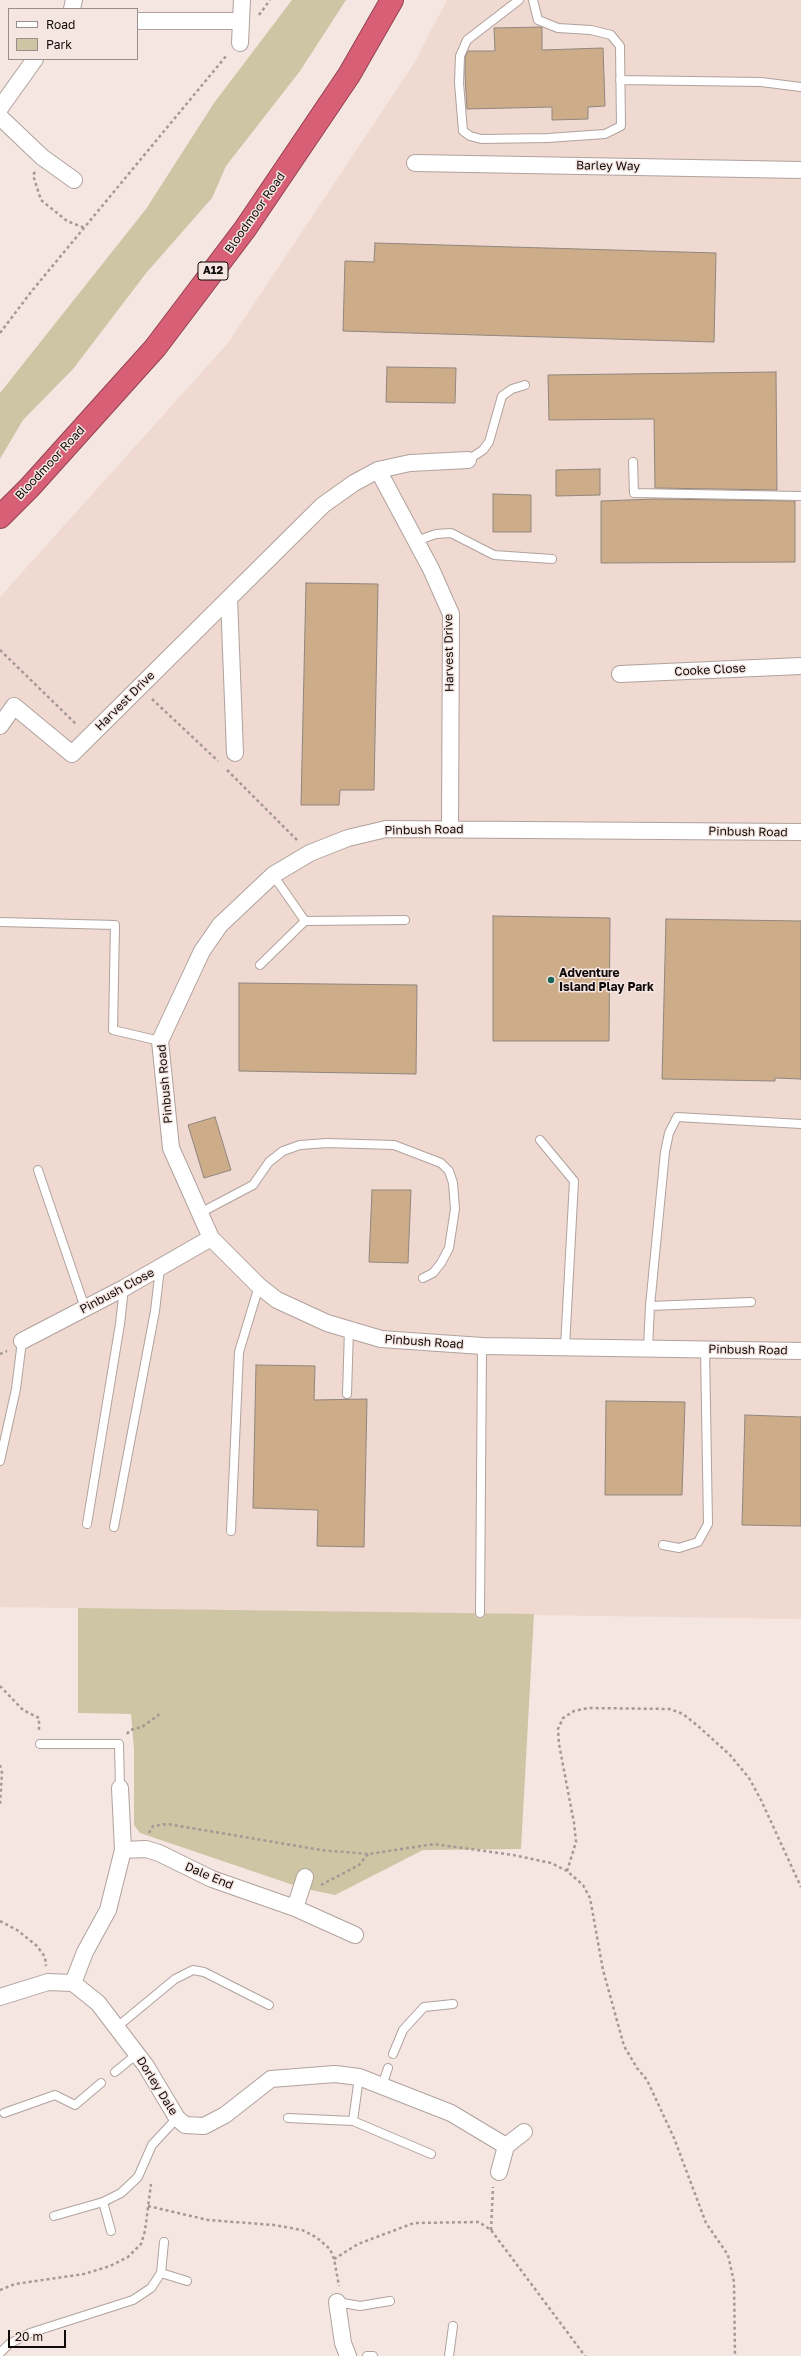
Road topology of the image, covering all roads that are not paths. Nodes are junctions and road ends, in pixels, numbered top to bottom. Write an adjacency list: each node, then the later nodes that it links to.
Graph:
1 (242, 0): 6 (street)
2 (392, 0): 21 (highway, Bloodmoor Road / A12)
3 (519, 0): 9 (lane)
4 (532, 0): 9 (lane)
5 (138, 21): 6 (street)
6 (240, 21): 7 (street)
7 (240, 43)
8 (34, 60): 11 (street)
9 (620, 80): 10 (lane)
10 (801, 87)
11 (0, 108)
12 (0, 117): 15 (street)
13 (415, 163): 14 (street, Barley Way)
14 (801, 170)
15 (74, 180)
16 (525, 385): 17 (lane)
17 (468, 460): 19 (street, Harvest Drive)
18 (633, 462): 20 (lane)
19 (378, 470): 22 (street, Harvest Drive); 24 (street, Harvest Drive)
20 (801, 496)
21 (0, 517)
22 (416, 541): 23 (lane); 29 (street, Harvest Drive)
23 (552, 559)
24 (229, 598): 27 (street, Harvest Drive); 28 (street)
25 (801, 666): 26 (street, Cooke Close)
26 (620, 674)
27 (0, 726)
28 (235, 752)
29 (450, 829): 30 (street, Pinbush Road); 31 (street, Pinbush Road)
30 (801, 832)
31 (273, 875): 33 (lane); 36 (street, Pinbush Road)
32 (405, 920): 33 (lane)
33 (305, 921): 35 (lane)
34 (0, 922): 36 (lane)
35 (260, 966)
36 (160, 1041): 40 (street, Pinbush Road)
37 (801, 1124): 47 (lane)
38 (540, 1140): 52 (lane)
39 (38, 1170): 48 (lane)
40 (200, 1213): 41 (street, Pinbush Road); 43 (lane)
41 (211, 1238): 42 (street, Pinbush Close); 44 (street, Pinbush Road)
42 (160, 1268): 45 (street, Pinbush Close); 59 (lane)
43 (423, 1278)
44 (259, 1286): 49 (street, Pinbush Road); 60 (lane)
45 (124, 1288): 48 (street, Pinbush Close); 58 (lane)
46 (751, 1302): 47 (lane)
47 (650, 1306): 53 (lane)
48 (85, 1308): 50 (street, Pinbush Close)
49 (349, 1329): 51 (street, Pinbush Road); 56 (lane)
50 (22, 1341): 57 (lane)
51 (482, 1346): 52 (street, Pinbush Road); 62 (lane)
52 (565, 1347): 53 (street, Pinbush Road)
53 (648, 1348): 54 (street, Pinbush Road)
54 (705, 1349): 55 (street, Pinbush Road); 61 (lane)
55 (801, 1351)
56 (346, 1394)
57 (0, 1461)
58 (87, 1524)
59 (114, 1527)
60 (231, 1531)
61 (663, 1545)
62 (480, 1613)
63 (40, 1744): 64 (lane)
64 (120, 1788): 65 (street)
65 (123, 1850): 67 (street, Dale End); 69 (street)
66 (304, 1883): 67 (street)
67 (296, 1908): 68 (street, Dale End)
68 (355, 1935)
69 (73, 1983): 70 (street); 73 (street, Dorley Dale)
70 (0, 1997)
71 (452, 2004): 75 (lane)
72 (269, 2005): 73 (lane)
73 (116, 2027): 74 (street, Dorley Dale)
74 (137, 2054): 77 (lane); 82 (street, Dorley Dale)
75 (393, 2054)
76 (388, 2068): 80 (lane)
77 (115, 2072)
78 (359, 2077): 80 (street, Dorley Dale); 82 (street, Dorley Dale); 84 (lane)
79 (101, 2083): 81 (lane)
80 (382, 2086): 86 (street, Dorley Dale)
81 (4, 2113)
82 (177, 2118): 89 (lane)
83 (288, 2118): 84 (lane)
84 (353, 2121): 87 (lane)
85 (524, 2132): 86 (street)
86 (506, 2146): 88 (street)
87 (431, 2154)
88 (499, 2172)
89 (102, 2202): 90 (lane); 91 (lane)
90 (54, 2216)
91 (111, 2231)
92 (164, 2242): 93 (lane)
93 (161, 2273): 94 (lane); 98 (lane)
94 (186, 2281)
95 (390, 2301): 96 (lane)
96 (337, 2302): 99 (street)
97 (453, 2326): 102 (lane)
98 (0, 2353)
99 (348, 2356)
100 (367, 2356): 101 (lane)
101 (374, 2356)
102 (449, 2356)

